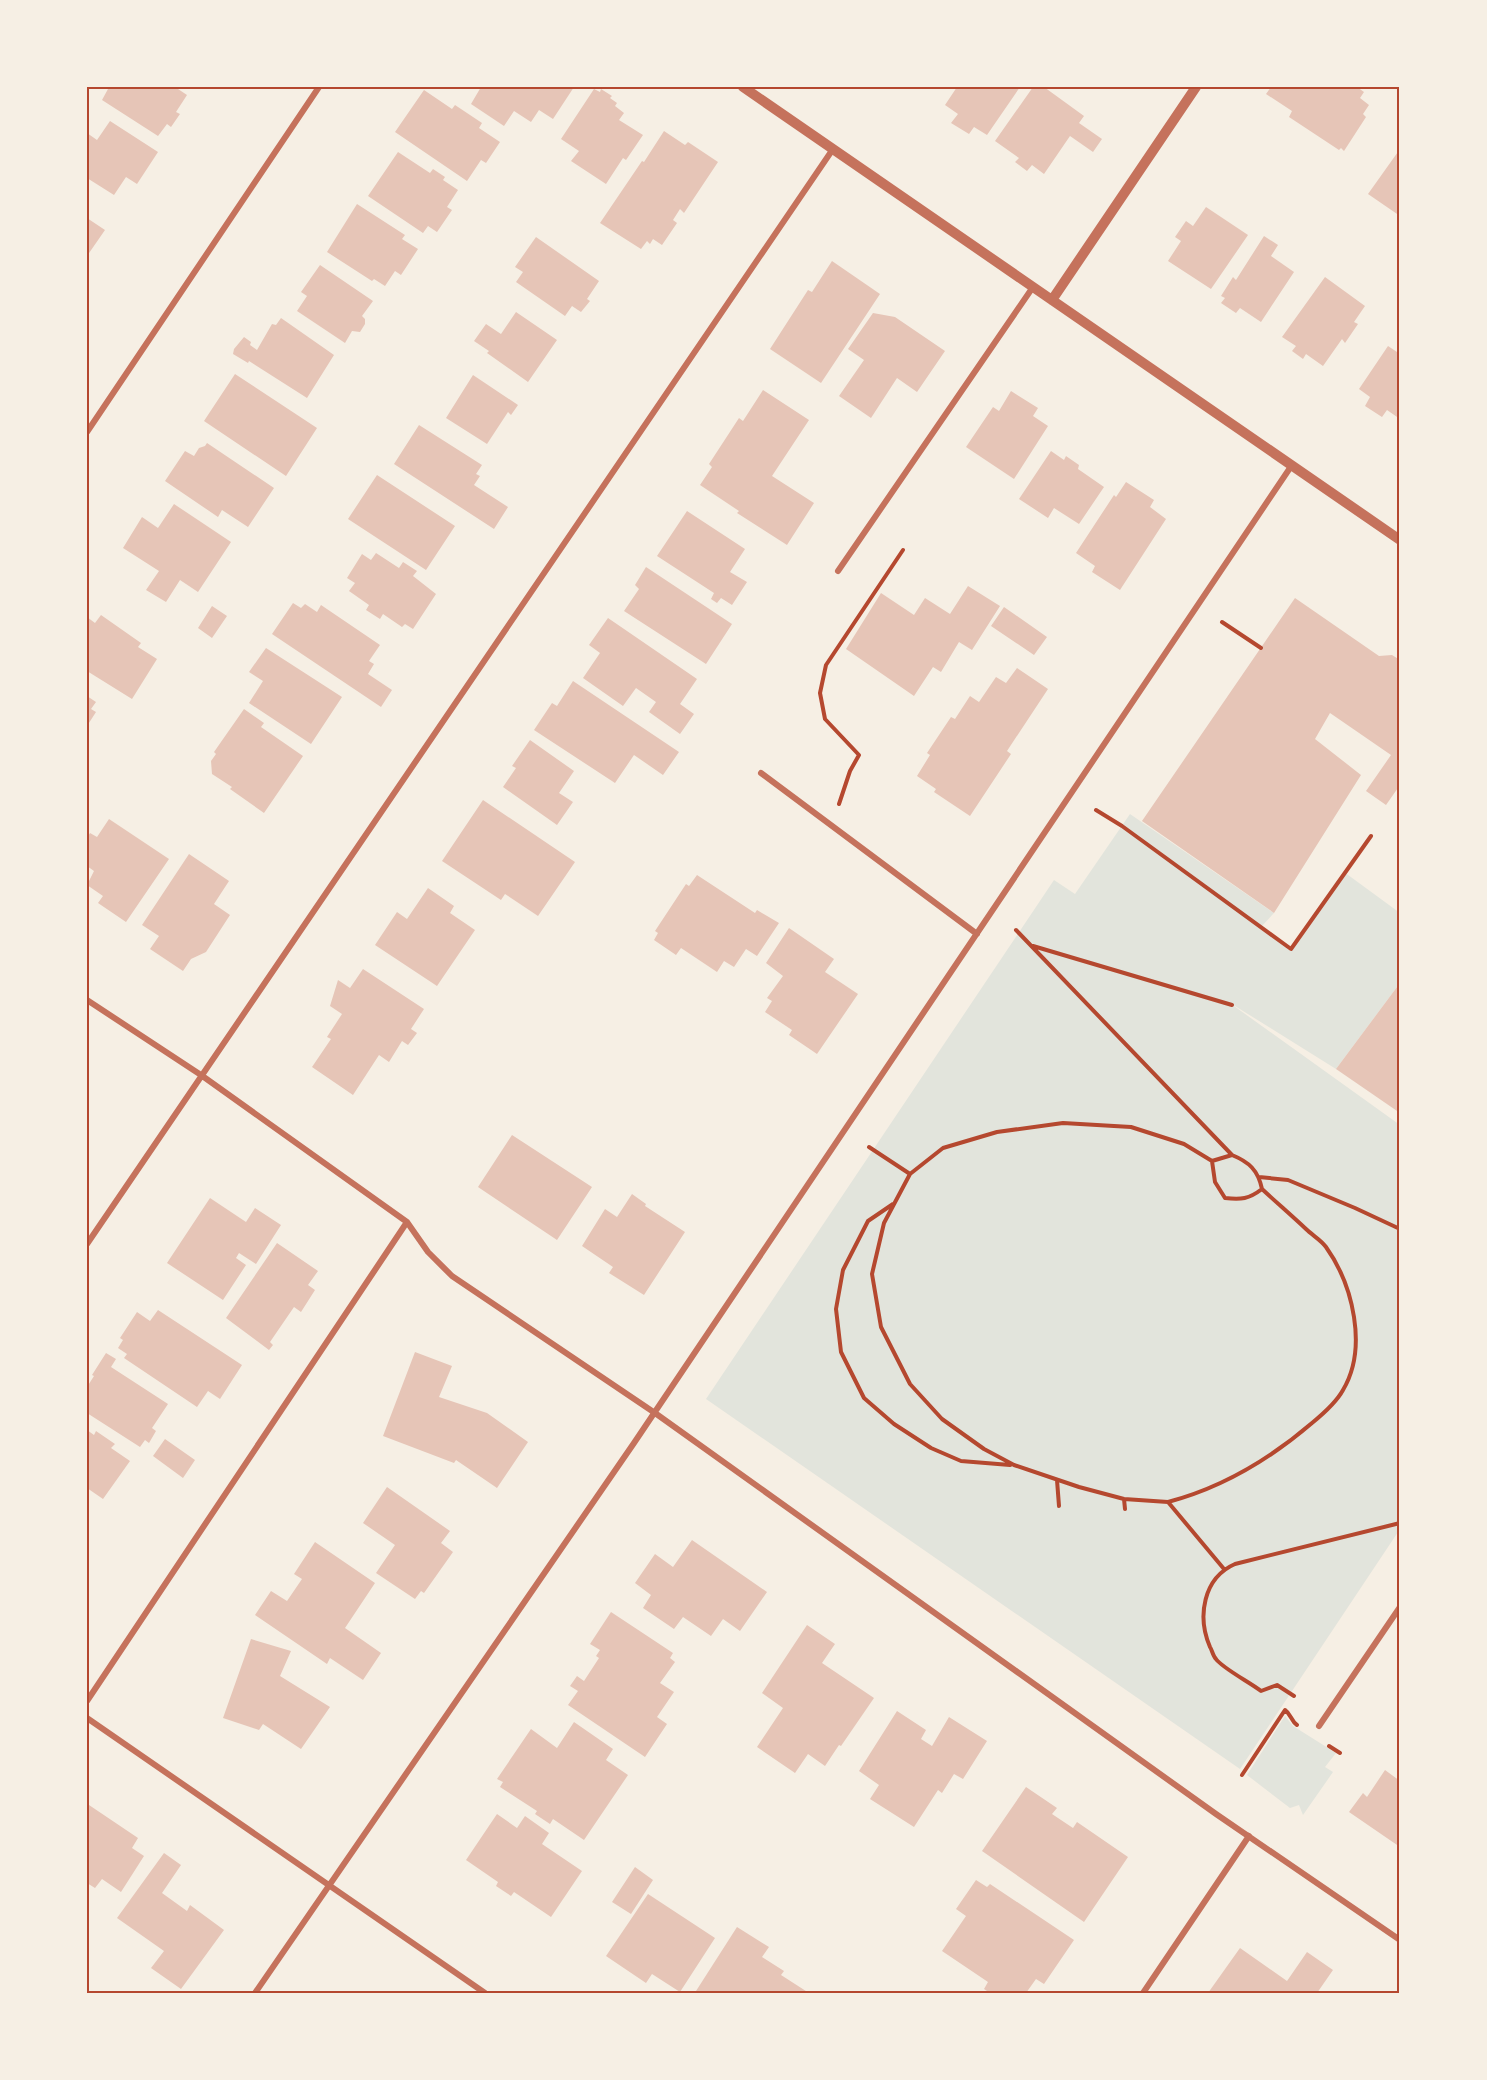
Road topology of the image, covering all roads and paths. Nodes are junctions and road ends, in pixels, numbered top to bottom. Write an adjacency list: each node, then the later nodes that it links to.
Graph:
1 (319, 87): 7 (street)
2 (743, 87): 4 (street)
3 (1196, 87): 6 (street)
4 (833, 149): 5 (street); 23 (street)
5 (1033, 287): 6 (street); 11 (street)
6 (1052, 300): 8 (street)
7 (87, 432)
8 (1292, 465): 9 (street); 19 (street)
9 (1400, 540)
10 (903, 550): 16 (path)
11 (838, 571)
12 (1222, 622): 13 (path)
13 (1261, 648)
14 (761, 773): 16 (street)
15 (1096, 810): 17 (path)
16 (827, 823): 19 (street)
17 (1371, 836)
18 (1016, 930): 20 (path)
19 (977, 934): 34 (street)
20 (1032, 946): 22 (path); 25 (path)
21 (87, 1000): 23 (street)
22 (1232, 1005)
23 (201, 1075): 31 (street); 33 (street)
24 (869, 1148): 27 (path)
25 (1232, 1155): 26 (path); 28 (path)
26 (1212, 1161): 27 (path); 29 (path)
27 (910, 1174): 30 (path)
28 (1259, 1177): 29 (path); 32 (path)
29 (1262, 1189): 38 (path)
30 (896, 1202): 35 (path); 35 (path)
31 (407, 1222): 34 (street); 45 (street)
32 (1400, 1229)
33 (87, 1244)
34 (655, 1413): 50 (street); 51 (street)
35 (1014, 1465): 36 (path)
36 (1057, 1480): 37 (path); 39 (path)
37 (1124, 1499): 38 (path); 40 (path)
38 (1168, 1502): 42 (path)
39 (1059, 1506)
40 (1125, 1509)
41 (1400, 1523): 42 (path)
42 (1224, 1569): 44 (path)
43 (1400, 1607): 48 (street)
44 (1294, 1696)
45 (87, 1701)
46 (1285, 1710): 49 (path)
47 (87, 1718): 51 (street)
48 (1319, 1726)
49 (1242, 1775)
50 (1249, 1836): 52 (street); 55 (street)
51 (330, 1886): 53 (street); 54 (street)
52 (1400, 1940)
53 (255, 1993)
54 (485, 1993)
55 (1143, 1993)

